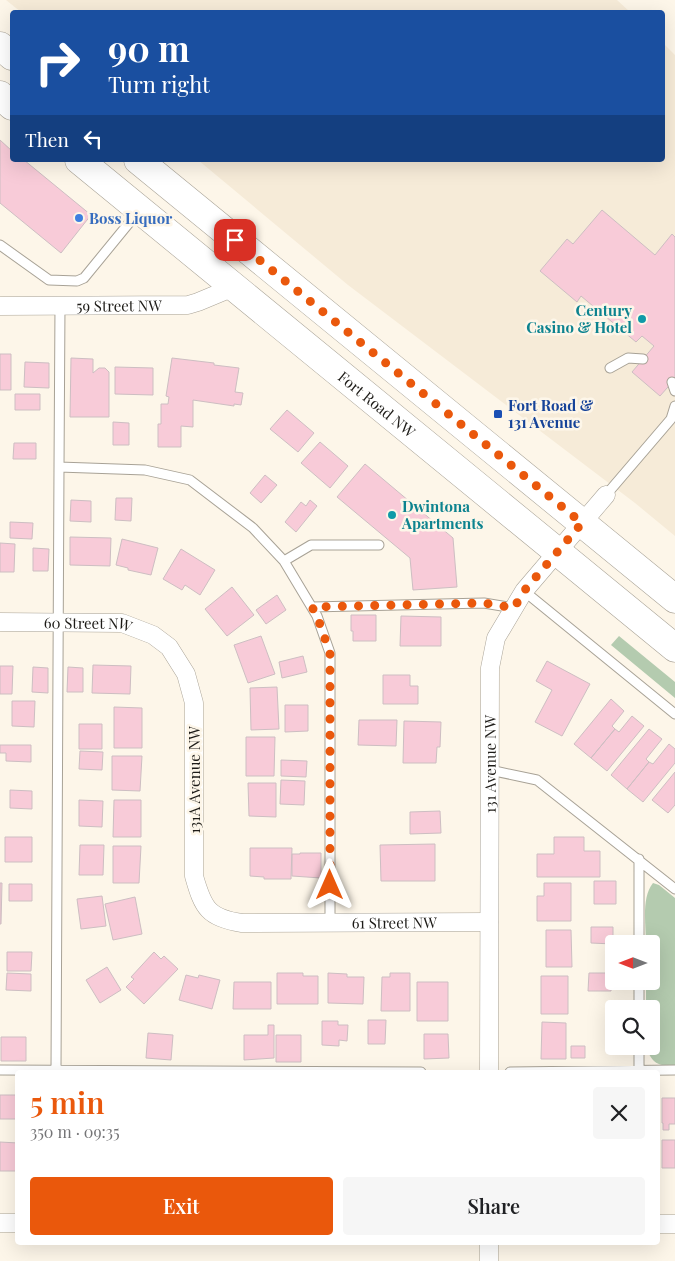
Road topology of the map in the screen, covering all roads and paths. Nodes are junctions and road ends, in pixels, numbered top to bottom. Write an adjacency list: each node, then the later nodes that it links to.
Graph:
1 (0, 46): 2 (main road)
2 (10, 54)
3 (0, 95): 4 (main road)
4 (10, 104)
5 (81, 162): 7 (main road, Fort Road NW)
6 (140, 162): 17 (main road)
7 (140, 210): 8 (lane); 9 (main road, Fort Road NW)
8 (0, 245)
9 (234, 287): 11 (street, 59 Street NW); 19 (main road, Fort Road NW)
10 (0, 306): 11 (street, 59 Street NW)
11 (60, 306): 15 (lane)
12 (643, 359): 13 (lane)
13 (610, 368)
14 (675, 406): 16 (lane)
15 (59, 466): 20 (lane); 26 (lane)
16 (606, 495): 17 (street, 131 Avenue NW)
17 (582, 523): 19 (street, 131 Avenue NW); 22 (main road)
18 (379, 545): 20 (lane)
19 (558, 552): 21 (street, 131 Avenue NW); 28 (main road, Fort Road NW)
20 (284, 561): 23 (lane)
21 (524, 591): 24 (street, 131 Avenue NW); 29 (lane)
22 (675, 599)
23 (312, 607): 24 (lane); 34 (lane)
24 (514, 608): 30 (street, 131 Avenue NW)
25 (0, 622): 26 (street, 60 Street NW)
26 (58, 622): 27 (street, 60 Street NW); 39 (lane)
27 (169, 648): 33 (street, 131A Avenue NW)
28 (675, 648)
29 (675, 714)
30 (490, 770): 31 (lane); 35 (street, 131 Avenue NW)
31 (639, 860): 32 (lane); 36 (lane)
32 (675, 889)
33 (211, 914): 34 (street, 61 Street NW)
34 (330, 922): 35 (street, 61 Street NW)
35 (489, 922): 40 (street, 131 Avenue NW)
36 (639, 935)
37 (639, 1055): 41 (lane)
38 (0, 1070): 39 (lane)
39 (56, 1070)
40 (489, 1070)
41 (639, 1070): 42 (lane)
42 (675, 1070)
43 (0, 1223): 44 (street)
44 (15, 1223)
45 (660, 1224): 46 (street)
46 (675, 1224)
47 (489, 1245): 48 (street)
48 (489, 1261)

